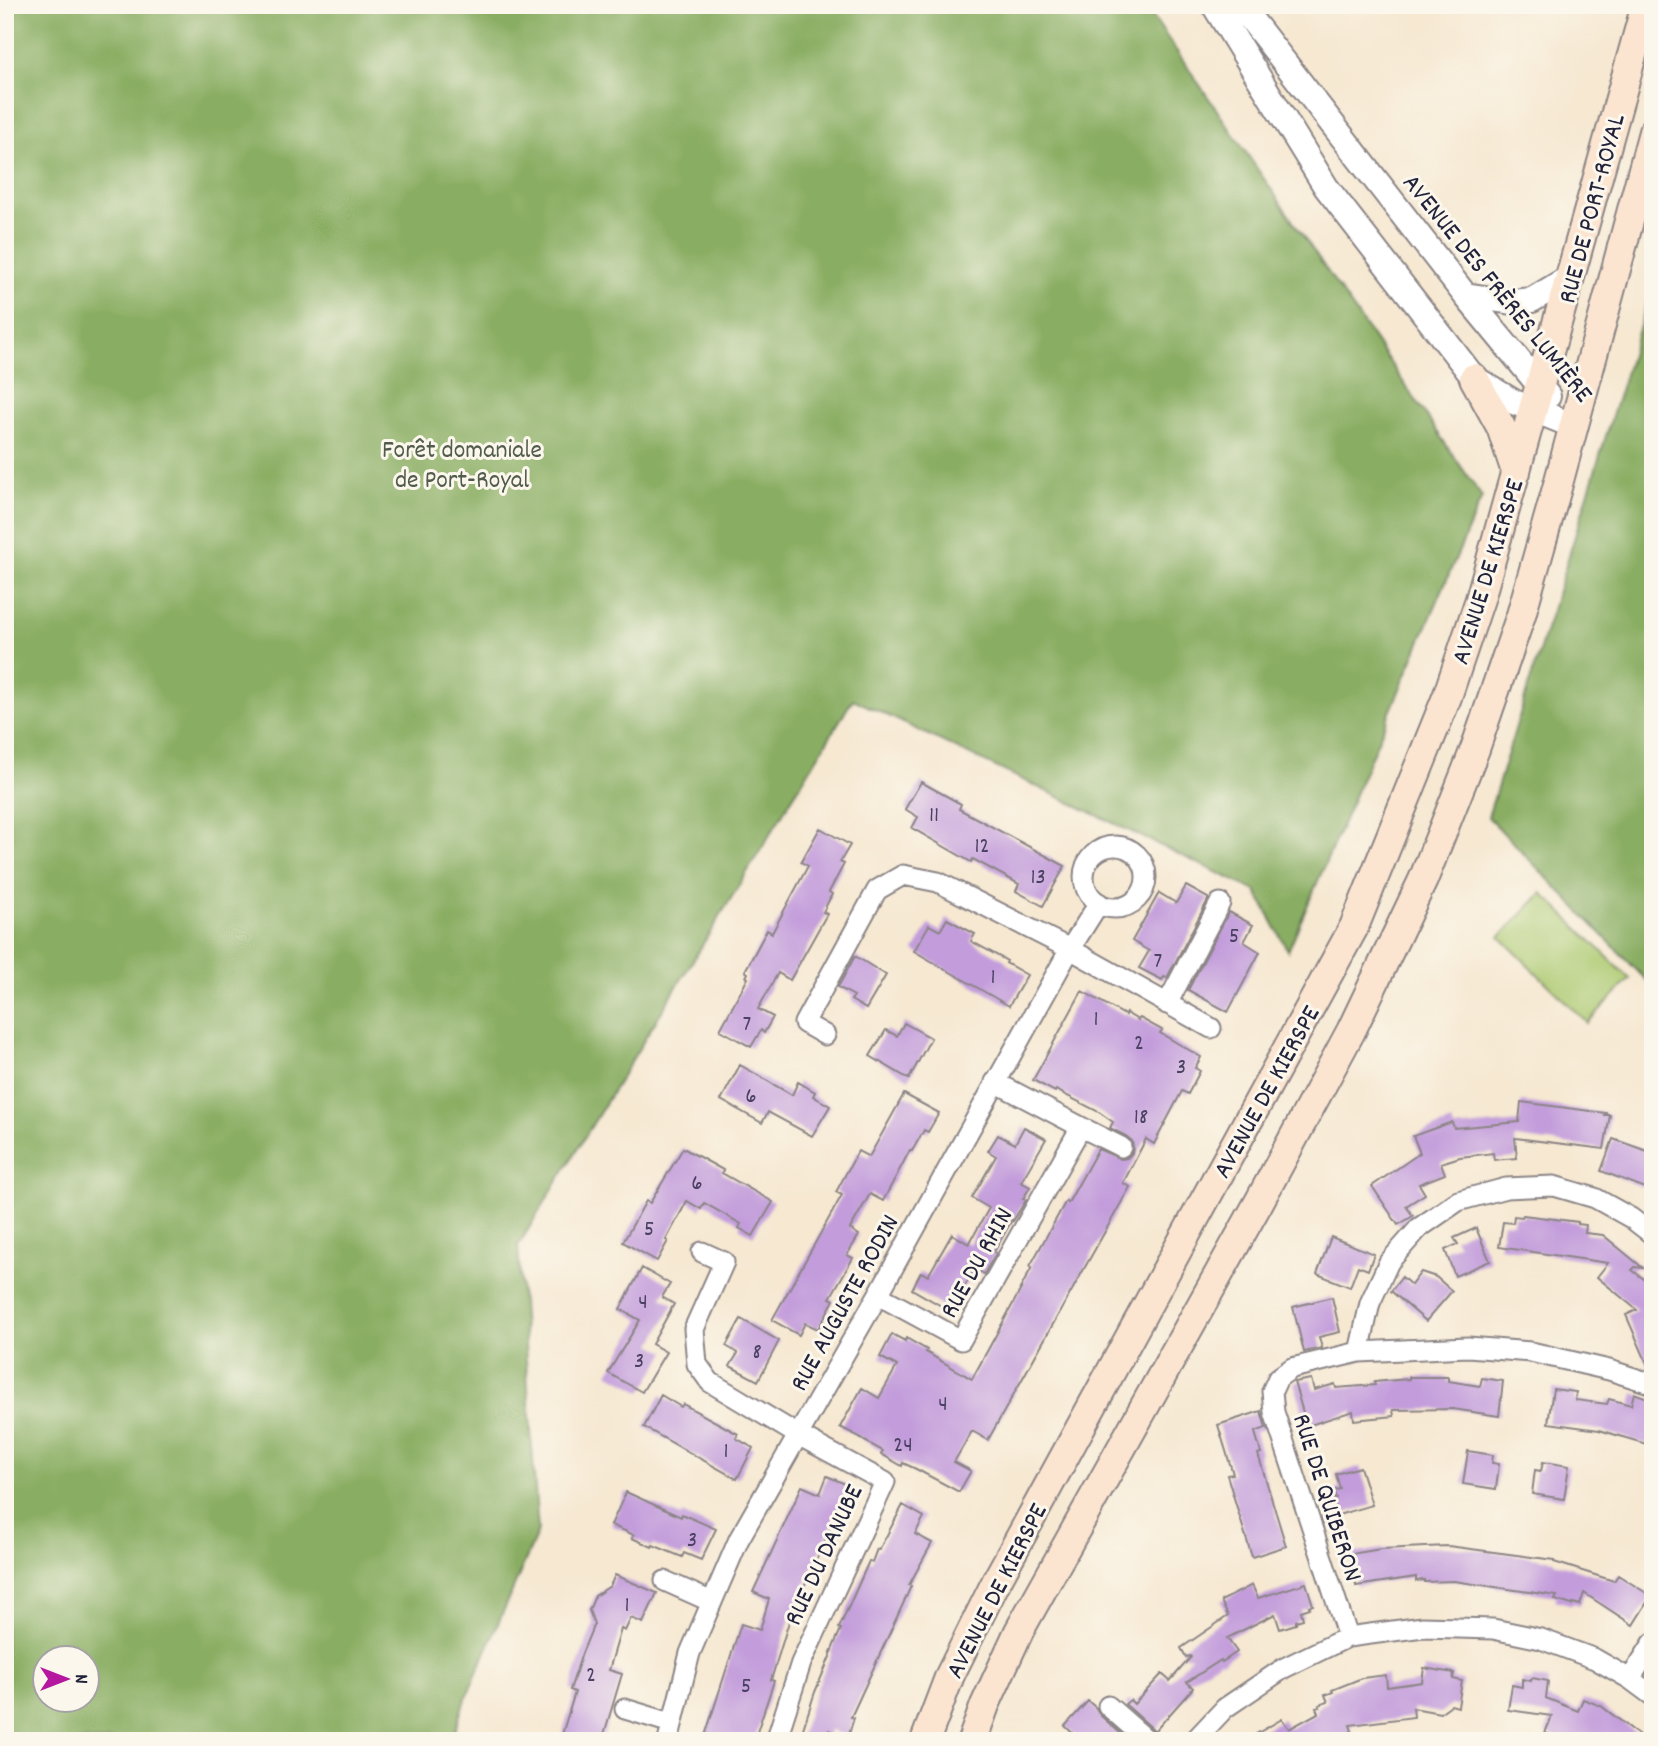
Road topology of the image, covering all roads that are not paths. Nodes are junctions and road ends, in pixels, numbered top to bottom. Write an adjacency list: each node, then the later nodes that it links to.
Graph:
1 (1214, 5): 7 (street, AVENUE DES FRÈRES LUMIÈRE)
2 (1240, 5): 6 (street, AVENUE DES FRÈRES LUMIÈRE)
3 (1646, 5): 5 (main road, RUE DE PORT-ROYAL)
4 (1653, 132): 9 (main road, RUE DE PORT-ROYAL)
5 (1572, 276): 6 (street); 8 (main road, RUE DE PORT-ROYAL)
6 (1465, 295): 8 (street, AVENUE DES FRÈRES LUMIÈRE)
7 (1474, 378): 8 (street, AVENUE DES FRÈRES LUMIÈRE); 10 (main road)
8 (1537, 399): 9 (street, AVENUE DES FRÈRES LUMIÈRE); 10 (main road, AVENUE DE KIERSPE)
9 (1574, 426): 37 (main road, AVENUE DE KIERSPE)
10 (1517, 472): 36 (main road, AVENUE DE KIERSPE)
11 (1099, 903): 13 (street, RUE AUGUSTE RODIN)
12 (1220, 903): 14 (street)
13 (1070, 949): 14 (street); 16 (street); 17 (street, RUE AUGUSTE RODIN)
14 (1167, 1004): 15 (street)
15 (1211, 1028)
16 (825, 1035)
17 (995, 1083): 18 (street); 22 (street, RUE AUGUSTE RODIN)
18 (1081, 1127): 19 (street); 22 (street, RUE DU RHIN)
19 (1121, 1147)
20 (1653, 1235): 23 (street)
21 (702, 1252): 25 (street)
22 (878, 1295): 25 (street, RUE AUGUSTE RODIN)
23 (1359, 1352): 24 (street, RUE DE QUIBERON); 28 (street, RUE DE QUIBERON)
24 (1653, 1384)
25 (798, 1435): 27 (street, RUE AUGUSTE RODIN); 35 (street, RUE DU DANUBE)
26 (665, 1581): 27 (street)
27 (712, 1602): 34 (street, RUE AUGUSTE RODIN)
28 (1348, 1637): 30 (street); 39 (street)
29 (1653, 1643): 30 (street)
30 (1630, 1679): 31 (street)
31 (1653, 1696)
32 (1108, 1706): 38 (street)
33 (625, 1709): 34 (street)
34 (670, 1732)
35 (776, 1741)
36 (925, 1741)
37 (972, 1741)
38 (1148, 1741)
39 (1194, 1741)

